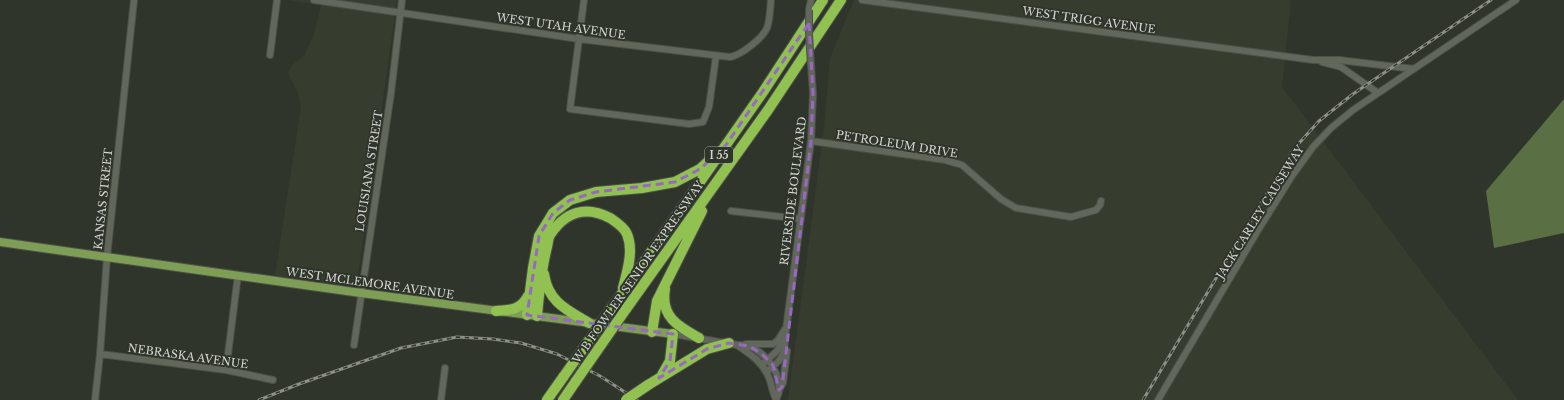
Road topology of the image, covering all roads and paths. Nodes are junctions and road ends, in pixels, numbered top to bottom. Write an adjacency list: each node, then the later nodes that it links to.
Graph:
1 (134, 0): 26 (street, KANSAS STREET)
2 (277, 0): 14 (street)
3 (314, 0): 12 (street, WEST UTAH AVENUE)
4 (402, 0): 12 (street, LOUISIANA STREET)
5 (584, 0): 13 (street)
6 (771, 0): 15 (street, WEST UTAH AVENUE)
7 (811, 0): 19 (street, RIVERSIDE BOULEVARD, bridge)
8 (823, 0): 20 (highway, W B FOWLER SENIOR EXPRESSWAY / I 55)
9 (841, 0): 21 (highway, W B FOWLER SENIOR EXPRESSWAY / I 55)
10 (862, 0): 16 (street, WEST TRIGG AVENUE)
11 (1516, 0): 17 (street, JACK CARLEY CAUSEWAY)
12 (400, 13): 13 (street, WEST UTAH AVENUE); 30 (street, LOUISIANA STREET)
13 (579, 39): 15 (street, WEST UTAH AVENUE); 15 (street)
14 (270, 55)
15 (716, 56)
16 (1313, 60): 17 (street); 18 (street)
17 (1414, 69): 18 (street, JACK CARLEY CAUSEWAY)
18 (1378, 93): 60 (street, JACK CARLEY CAUSEWAY)
19 (811, 141): 22 (street, PETROLEUM DRIVE); 24 (street, RIVERSIDE BOULEVARD)
20 (726, 145): 31 (highway); 32 (highway, W B FOWLER SENIOR EXPRESSWAY / I 55)
21 (718, 180): 29 (highway); 58 (highway, W B FOWLER SENIOR EXPRESSWAY / I 55, bridge)
22 (1101, 201)
23 (731, 211): 24 (street)
24 (801, 219): 36 (street, RIVERSIDE BOULEVARD)
25 (0, 242): 26 (main road, WEST MCLEMORE AVENUE)
26 (107, 257): 28 (main road, WEST MCLEMORE AVENUE); 44 (street, KANSAS STREET)
27 (543, 263): 32 (highway); 34 (highway); 35 (highway)
28 (238, 276): 30 (main road, WEST MCLEMORE AVENUE); 49 (street)
29 (666, 281): 37 (highway); 40 (highway)
30 (361, 293): 33 (main road, WEST MCLEMORE AVENUE); 41 (street, LOUISIANA STREET)
31 (529, 295): 33 (highway); 34 (highway)
32 (620, 297): 57 (highway, W B FOWLER SENIOR EXPRESSWAY / I 55, bridge)
33 (496, 311): 34 (main road, WEST MCLEMORE AVENUE)
34 (532, 316): 35 (main road, WEST MCLEMORE AVENUE)
35 (589, 323): 37 (main road, WEST MCLEMORE AVENUE)
36 (786, 326): 39 (street, RIVERSIDE BOULEVARD); 43 (street, WEST MCLEMORE AVENUE); 53 (street)
37 (652, 332): 38 (main road, WEST MCLEMORE AVENUE)
38 (673, 334): 40 (street, WEST MCLEMORE AVENUE); 51 (highway)
39 (785, 337): 45 (street, RIVERSIDE BOULEVARD); 47 (street, RIVERSIDE BOULEVARD)
40 (699, 338): 42 (street, WEST MCLEMORE AVENUE)
41 (354, 344)
42 (733, 344): 43 (street, WEST MCLEMORE AVENUE); 46 (street, WEST MCLEMORE AVENUE); 51 (highway)
43 (744, 344): 45 (street)
44 (100, 354): 49 (street, NEBRASKA AVENUE); 55 (street, KANSAS STREET)
45 (768, 360): 46 (street, RIVERSIDE BOULEVARD); 47 (street)
46 (762, 365): 50 (street, WEST MCLEMORE AVENUE)
47 (773, 366): 50 (street, RIVERSIDE BOULEVARD); 53 (street)
48 (445, 368): 56 (street)
49 (226, 370): 52 (street, NEBRASKA AVENUE)
50 (766, 372): 54 (street, WEST MCLEMORE AVENUE)
51 (659, 378): 59 (highway, bridge)
52 (273, 380)
53 (779, 390): 54 (street)
54 (776, 399)
55 (95, 400)
56 (441, 400)
57 (547, 400)
58 (563, 400)
59 (626, 400)
60 (1158, 400)

